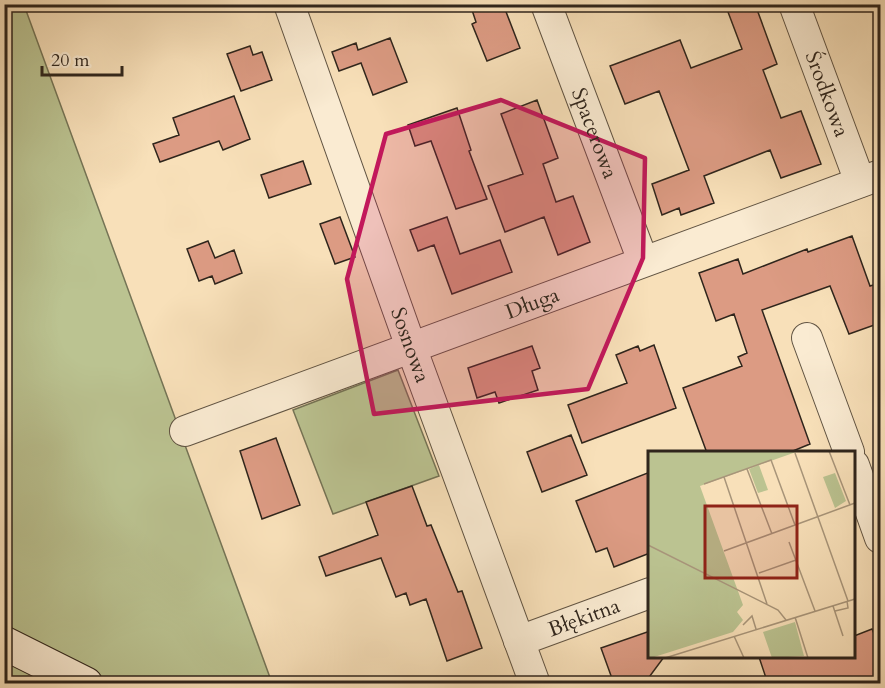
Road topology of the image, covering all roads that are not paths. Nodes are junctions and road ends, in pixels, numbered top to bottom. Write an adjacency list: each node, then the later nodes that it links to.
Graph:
1 (289, 4): 7 (street, Sosnowa)
2 (546, 4): 5 (street, Spacerowa)
3 (794, 4): 4 (street, Środkowa)
4 (870, 179): 5 (street, Długa)
5 (643, 261): 7 (street, Długa)
6 (807, 338): 9 (street)
7 (411, 347): 8 (street, Długa); 13 (street, Sosnowa)
8 (185, 431)
9 (848, 451)
10 (855, 469): 11 (street)
11 (868, 523)
12 (648, 594): 13 (street, Błękitna)
13 (519, 641): 16 (street, Sosnowa)
14 (4, 643): 15 (street)
15 (86, 684)
16 (535, 684)

